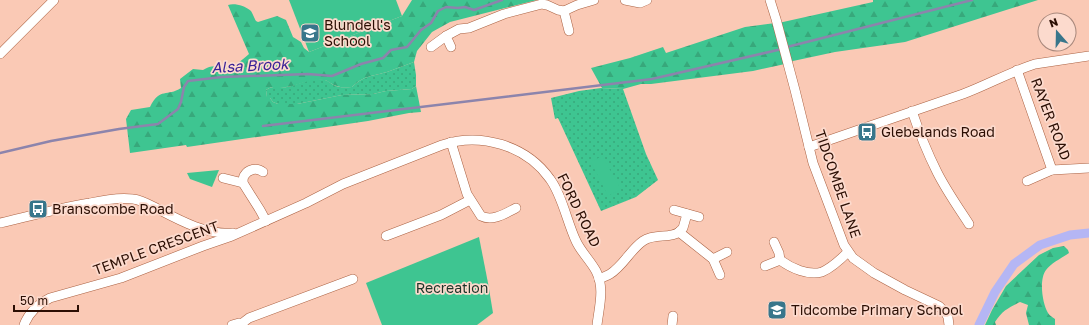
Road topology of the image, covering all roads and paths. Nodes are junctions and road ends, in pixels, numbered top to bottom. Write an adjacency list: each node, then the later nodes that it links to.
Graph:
1 (54, 0): 11 (street)
2 (594, 0): 6 (street)
3 (625, 0): 4 (street)
4 (647, 0)
5 (770, 0): 16 (street, TIDCOMBE LANE)
6 (564, 12): 7 (street); 8 (street)
7 (570, 31)
8 (446, 36): 9 (street); 10 (street)
9 (431, 47)
10 (451, 47)
11 (0, 54)
12 (1089, 56): 13 (street)
13 (1017, 70): 14 (street); 18 (street, RAYER ROAD)
14 (912, 112): 16 (street); 31 (street)
15 (450, 142): 23 (street); 24 (street, FORD ROAD); 45 (street, FORD ROAD)
16 (809, 147): 39 (street, TIDCOMBE LANE)
17 (1089, 168): 18 (street, RAYER ROAD)
18 (1052, 170): 21 (street)
19 (263, 172): 22 (street)
20 (223, 178): 22 (street)
21 (1027, 181)
22 (243, 183): 29 (street)
23 (470, 200): 25 (street); 35 (street)
24 (306, 203): 29 (street, TEMPLE CRESCENT)
25 (516, 208)
26 (674, 210): 27 (street)
27 (687, 214): 28 (street); 34 (street)
28 (699, 217)
29 (266, 221): 33 (street, TEMPLE CRESCENT)
30 (0, 223): 32 (street)
31 (969, 225)
32 (203, 229): 33 (street); 37 (street)
33 (240, 232): 37 (street, TEMPLE CRESCENT)
34 (679, 232): 40 (street); 45 (street)
35 (386, 236)
36 (774, 242): 41 (street)
37 (203, 246): 46 (street, TEMPLE CRESCENT)
38 (727, 252): 40 (street)
39 (848, 252): 41 (street); 50 (street, TIDCOMBE LANE)
40 (713, 259): 43 (street)
41 (780, 260): 42 (street)
42 (765, 266)
43 (720, 275)
44 (353, 279): 48 (street)
45 (599, 279): 49 (street, FORD ROAD)
46 (24, 325)
47 (232, 325): 48 (street)
48 (242, 325)
49 (597, 325)
50 (949, 325)

